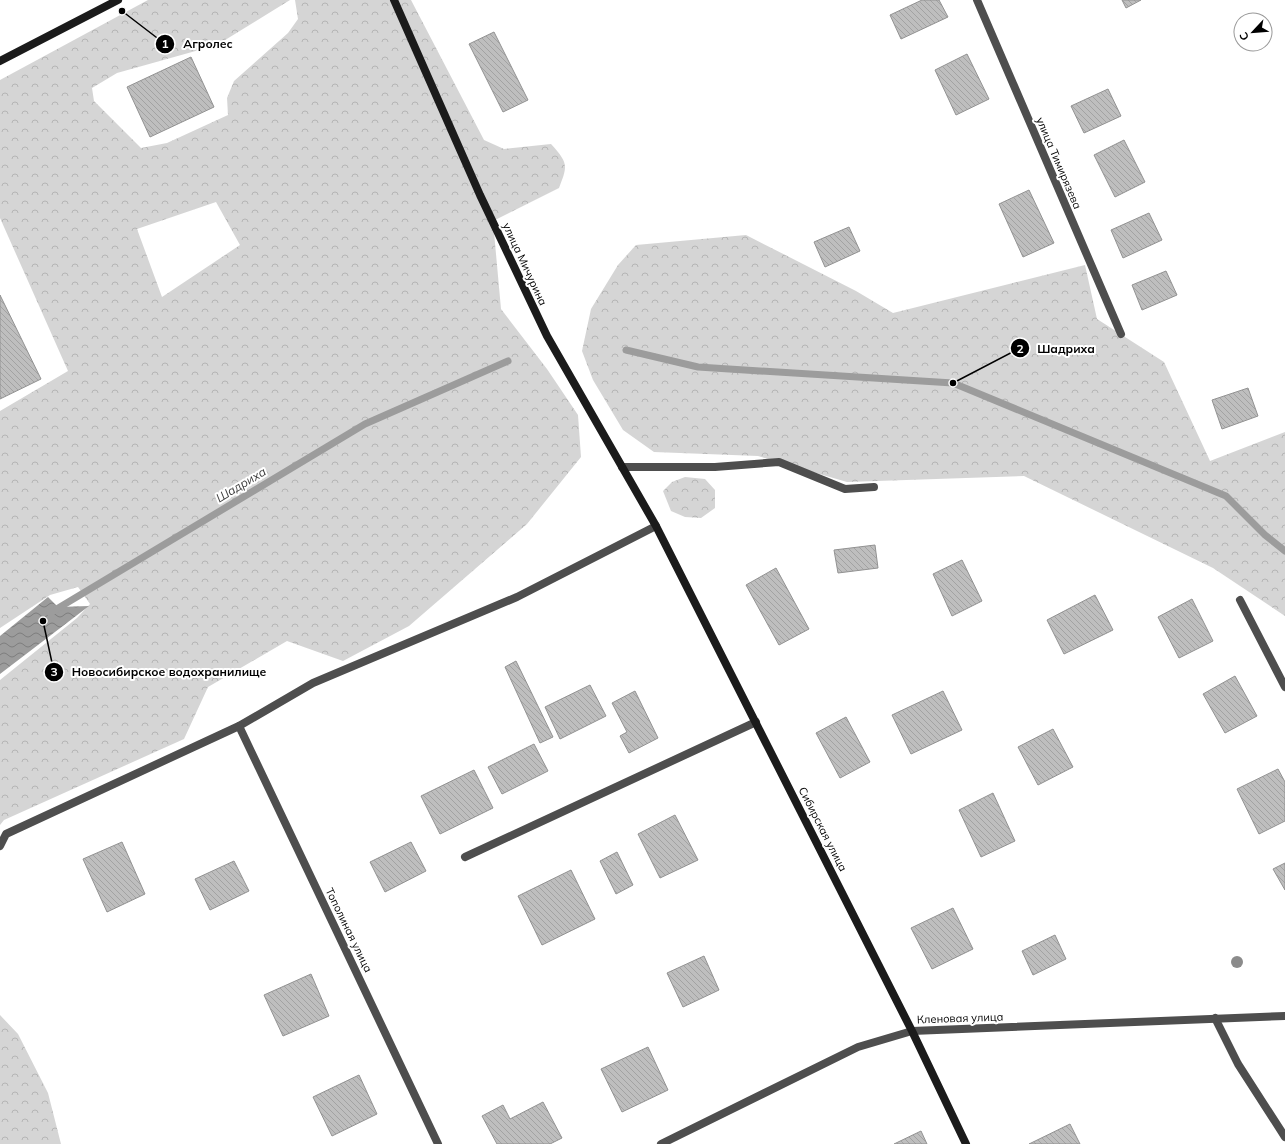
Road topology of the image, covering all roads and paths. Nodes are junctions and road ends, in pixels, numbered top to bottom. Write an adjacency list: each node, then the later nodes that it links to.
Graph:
1 (118, 0): 4 (street)
2 (394, 0): 6 (street, улица Мичурина)
3 (977, 0): 5 (street, улица Тимирязева)
4 (0, 61)
5 (1121, 334)
6 (622, 467): 7 (street); 8 (street, улица Мичурина)
7 (874, 487)
8 (656, 526): 11 (street, Сибирская улица); 12 (street)
9 (1240, 600): 10 (street)
10 (1285, 687)
11 (756, 722): 14 (street); 17 (street, Сибирская улица)
12 (239, 726): 13 (street); 19 (street, Тополиная улица)
13 (0, 846)
14 (465, 857)
15 (1285, 1016): 16 (street, Кленовая улица)
16 (1215, 1018): 17 (street, Кленовая улица); 18 (street)
17 (912, 1031): 20 (street, Кленовая улица); 21 (street, Сибирская улица)
18 (1285, 1136)
19 (438, 1144)
20 (661, 1144)
21 (966, 1144)

